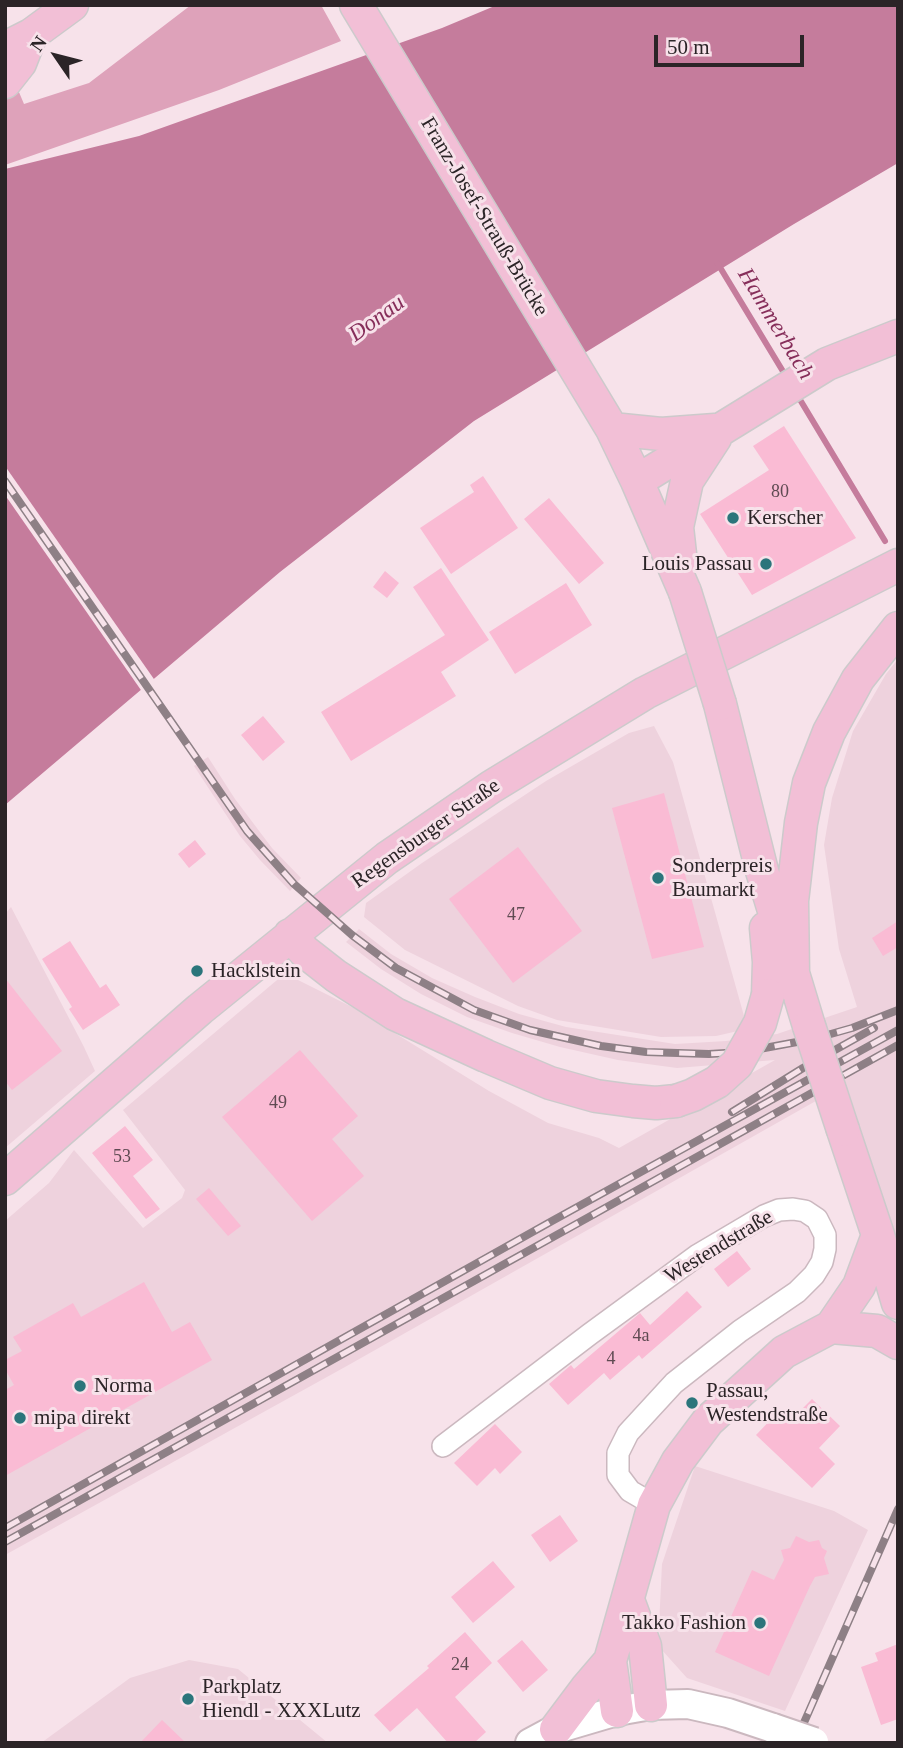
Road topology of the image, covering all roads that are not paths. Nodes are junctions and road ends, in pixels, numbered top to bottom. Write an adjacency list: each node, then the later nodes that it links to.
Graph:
1 (72, 5): 3 (main road)
2 (356, 5): 6 (main road, Franz-Josef-Strauß-Brücke)
3 (18, 41): 4 (main road)
4 (5, 82)
5 (898, 336): 7 (main road)
6 (612, 429): 7 (main road); 8 (main road, Franz-Josef-Strauß-Brücke)
7 (721, 430): 8 (main road); 10 (main road)
8 (637, 481): 10 (main road, Franz-Josef-Strauß-Brücke)
9 (898, 565): 13 (main road, Regensburger Straße)
10 (685, 592): 12 (main road, bridge)
11 (898, 628): 14 (main road)
12 (762, 871): 13 (main road, bridge); 14 (main road)
13 (290, 935): 15 (main road, Regensburger Straße)
14 (793, 975): 16 (main road, bridge)
15 (5, 1180)
16 (878, 1235): 17 (main road); 18 (main road)
17 (898, 1303)
18 (831, 1327): 19 (main road); 21 (main road)
19 (898, 1343)
20 (443, 1446): 21 (street, Westendstraße)
21 (654, 1505): 22 (main road)
22 (628, 1600): 23 (main road); 24 (main road)
23 (610, 1661): 25 (main road); 26 (main road)
24 (651, 1705): 25 (street); 27 (street, bridge)
25 (617, 1712): 26 (street)
26 (543, 1736)
27 (815, 1742)

